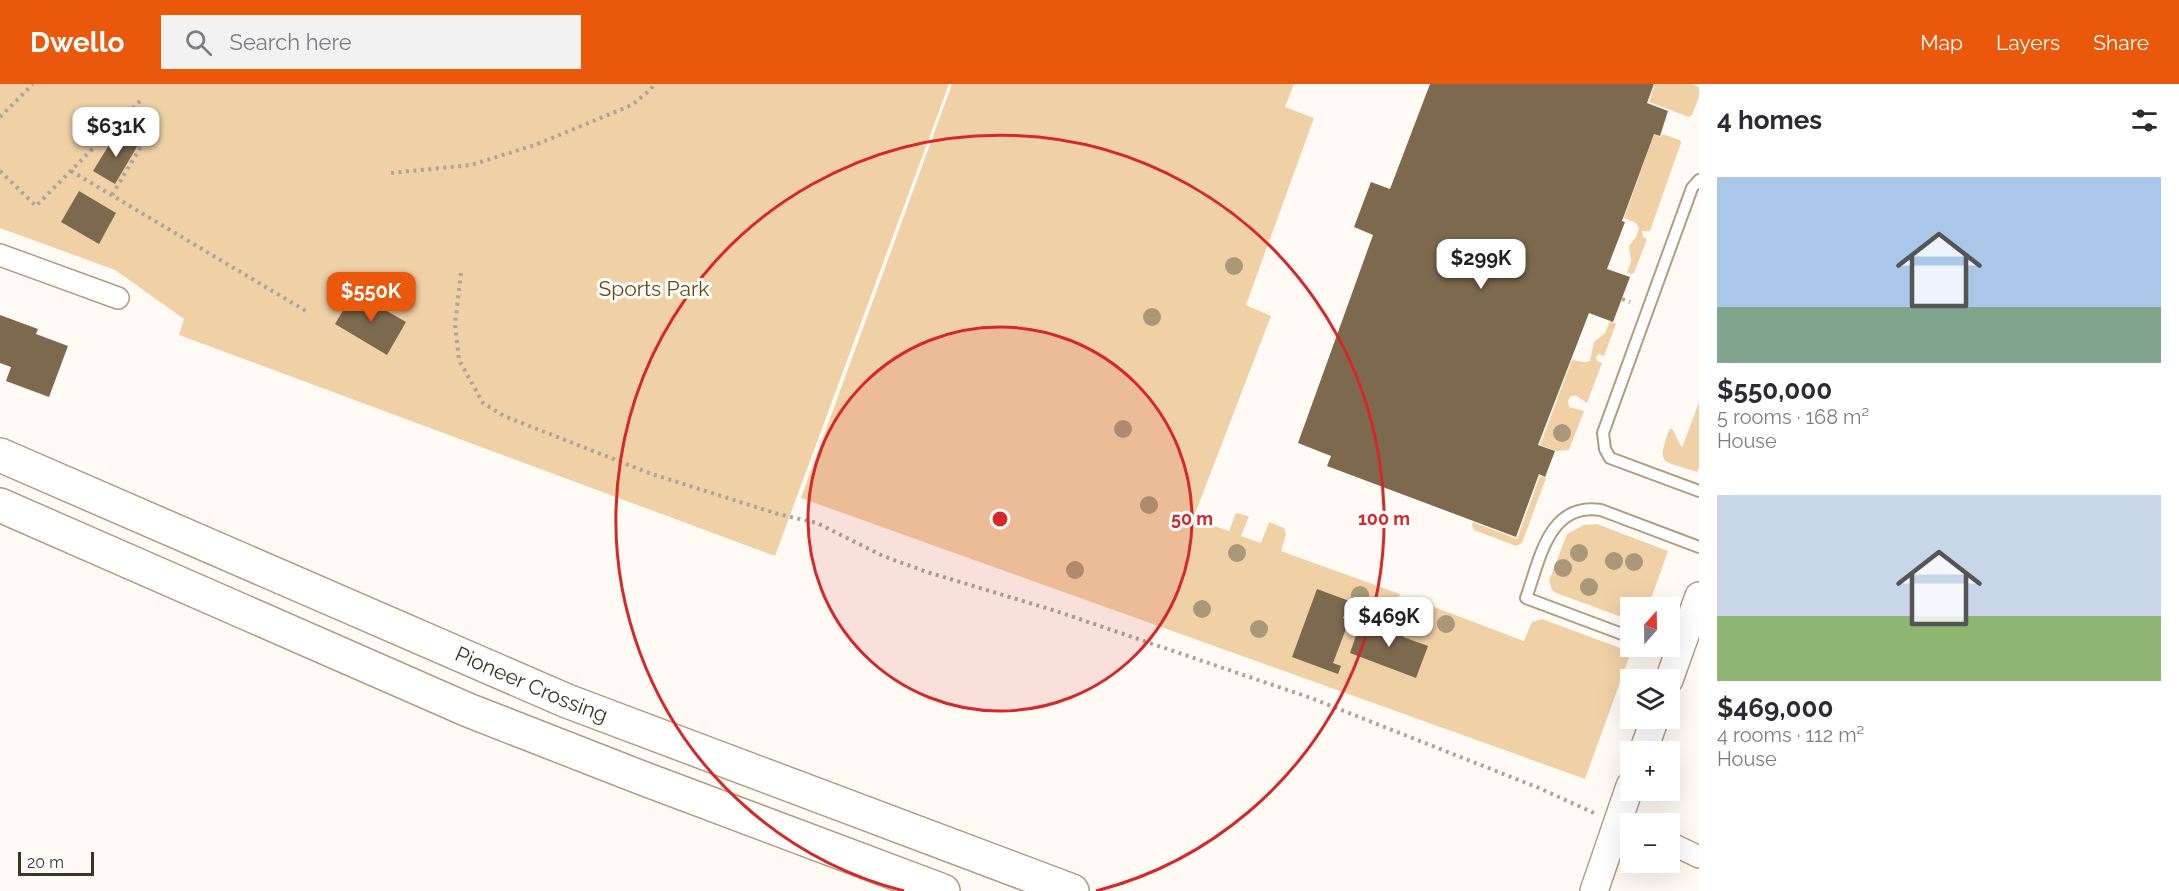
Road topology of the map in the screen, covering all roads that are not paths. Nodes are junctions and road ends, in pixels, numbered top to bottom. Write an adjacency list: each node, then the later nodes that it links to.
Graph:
1 (1699, 180): 5 (lane)
2 (0, 255): 3 (street)
3 (118, 298)
4 (0, 455): 15 (highway, Pioneer Crossing)
5 (1699, 491)
6 (0, 505): 14 (highway)
7 (1699, 547): 9 (lane)
8 (1699, 596): 10 (street)
9 (1620, 633)
10 (1667, 660)
11 (1620, 835): 16 (street)
12 (1680, 848): 13 (street)
13 (1699, 857)
14 (943, 891)
15 (1072, 891)
16 (1594, 891)

